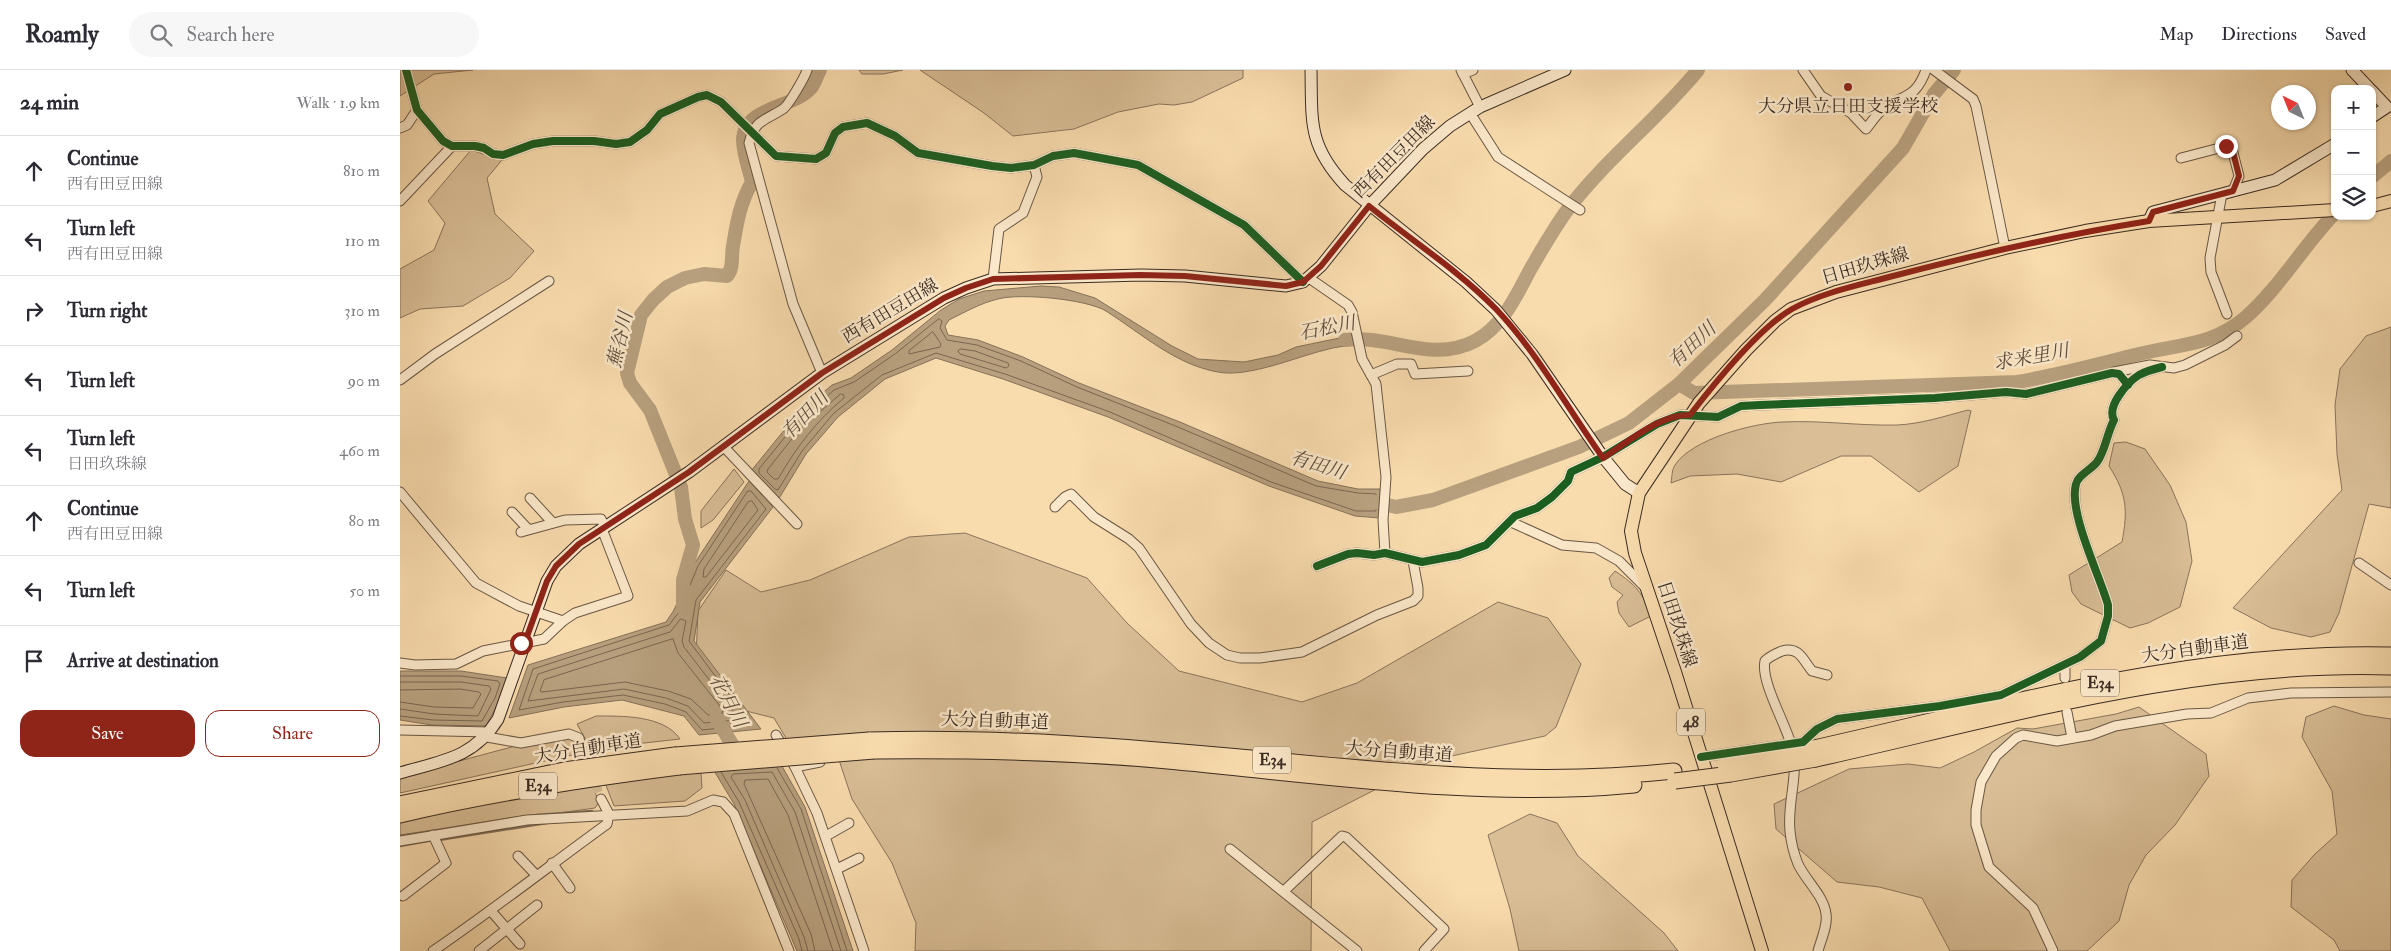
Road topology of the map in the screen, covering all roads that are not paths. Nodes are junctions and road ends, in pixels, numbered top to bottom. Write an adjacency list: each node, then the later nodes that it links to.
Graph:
1 (406, 70): 14 (street)
2 (807, 70): 18 (street)
3 (1311, 70): 27 (main road)
4 (1473, 70): 10 (street)
5 (1565, 70): 15 (main road, 西有田豆田線)
6 (1803, 70): 7 (street)
7 (1926, 70)
8 (1934, 70): 32 (street)
9 (2352, 70): 11 (main road)
10 (1462, 72): 15 (street)
11 (2366, 85)
12 (2376, 94): 13 (main road)
13 (2389, 106): 16 (main road)
14 (417, 110): 17 (street); 19 (street)
15 (1475, 110): 27 (main road, 西有田豆田線); 28 (street)
16 (2376, 114)
17 (400, 128)
18 (748, 130): 19 (street); 22 (street); 40 (street)
19 (452, 146): 24 (street)
20 (2331, 146): 23 (main road)
21 (2181, 158): 23 (street)
22 (1034, 164): 33 (street); 35 (street)
23 (2228, 193): 30 (street); 31 (main road)
24 (400, 201)
25 (2391, 201): 26 (main road)
26 (2376, 205)
27 (1369, 206): 35 (main road, 西有田豆田線); 47 (main road)
28 (1580, 210)
29 (2330, 210): 30 (main road, 日田玖珠線 / 48)
30 (2218, 218): 31 (main road, 日田玖珠線 / 48); 36 (street)
31 (2149, 221): 32 (main road, 日田玖珠線 / 48)
32 (2005, 248): 45 (main road, 日田玖珠線 / 48)
33 (993, 279): 35 (main road, 西有田豆田線); 40 (main road, 西有田豆田線)
34 (549, 280): 43 (street)
35 (1306, 280): 42 (street)
36 (2228, 314)
37 (2237, 336): 38 (street)
38 (2162, 367): 41 (street); 44 (street)
39 (1468, 371): 42 (street)
40 (822, 373): 46 (main road, 西有田豆田線)
41 (2112, 373): 44 (street); 45 (street)
42 (1371, 375): 57 (street)
43 (400, 380)
44 (2128, 385): 68 (street)
45 (1690, 415): 47 (street); 49 (main road, 日田玖珠線 / 48)
46 (723, 446): 55 (street); 56 (main road, 西有田豆田線)
47 (1603, 458): 49 (main road); 54 (street)
48 (400, 492): 63 (street)
49 (1638, 493): 62 (main road, 日田玖珠線 / 48)
50 (530, 498): 53 (street)
51 (1055, 507): 58 (street)
52 (512, 512): 53 (street)
53 (552, 522): 56 (street)
54 (1511, 522): 58 (street); 62 (street)
55 (797, 524)
56 (603, 528): 63 (main road, 西有田豆田線); 64 (street)
57 (1385, 553): 58 (street); 60 (street)
58 (1413, 562)
59 (2359, 563): 61 (street)
60 (1318, 566)
61 (2391, 586)
62 (1648, 589): 81 (main road, 日田玖珠線 / 48)
63 (536, 611): 64 (street); 65 (main road, 西有田豆田線)
64 (563, 621): 65 (street)
65 (524, 645): 67 (street); 75 (main road, 西有田豆田線)
66 (2391, 655): 80 (highway, 大分自動車道 / E34)
67 (400, 663)
68 (2064, 665): 71 (street); 78 (street)
69 (2391, 667): 80 (highway, 大分自動車道 / E34)
70 (1827, 675): 78 (street)
71 (2065, 678)
72 (2391, 692): 77 (street)
73 (2067, 712): 77 (street)
74 (400, 730): 75 (street)
75 (488, 734): 79 (street); 85 (main road, 西有田豆田線)
76 (776, 735): 84 (street)
77 (2072, 738): 115 (street)
78 (1790, 744): 81 (street); 114 (street)
79 (581, 746)
80 (1815, 754): 82 (highway, 大分自動車道 / E34, bridge)
81 (1701, 757): 113 (main road, 日田玖珠線 / 48)
82 (677, 761): 87 (highway, 大分自動車道 / E34); 89 (highway, 大分自動車道 / E34)
83 (824, 761): 84 (street)
84 (795, 767): 91 (street)
85 (400, 773)
86 (601, 799): 88 (street)
87 (400, 804)
88 (609, 814): 92 (street); 97 (street); 109 (street)
89 (400, 815)
90 (849, 823): 91 (street)
91 (826, 836): 98 (street)
92 (435, 838): 93 (street); 102 (street)
93 (400, 841)
94 (1230, 849): 101 (street)
95 (518, 856): 99 (street)
96 (859, 858): 98 (street)
97 (552, 863): 99 (street); 100 (street)
98 (837, 869): 110 (street)
99 (536, 875): 104 (street)
100 (570, 888)
101 (1284, 891): 111 (street); 112 (street)
102 (402, 896)
103 (537, 905): 105 (street)
104 (491, 911): 105 (street); 107 (street)
105 (508, 930): 106 (street); 108 (street)
106 (520, 944)
107 (433, 951)
108 (480, 951)
109 (789, 951)
110 (864, 951)
111 (1357, 951)
112 (1424, 951)
113 (1762, 951)
114 (1818, 951)
115 (2053, 951)

